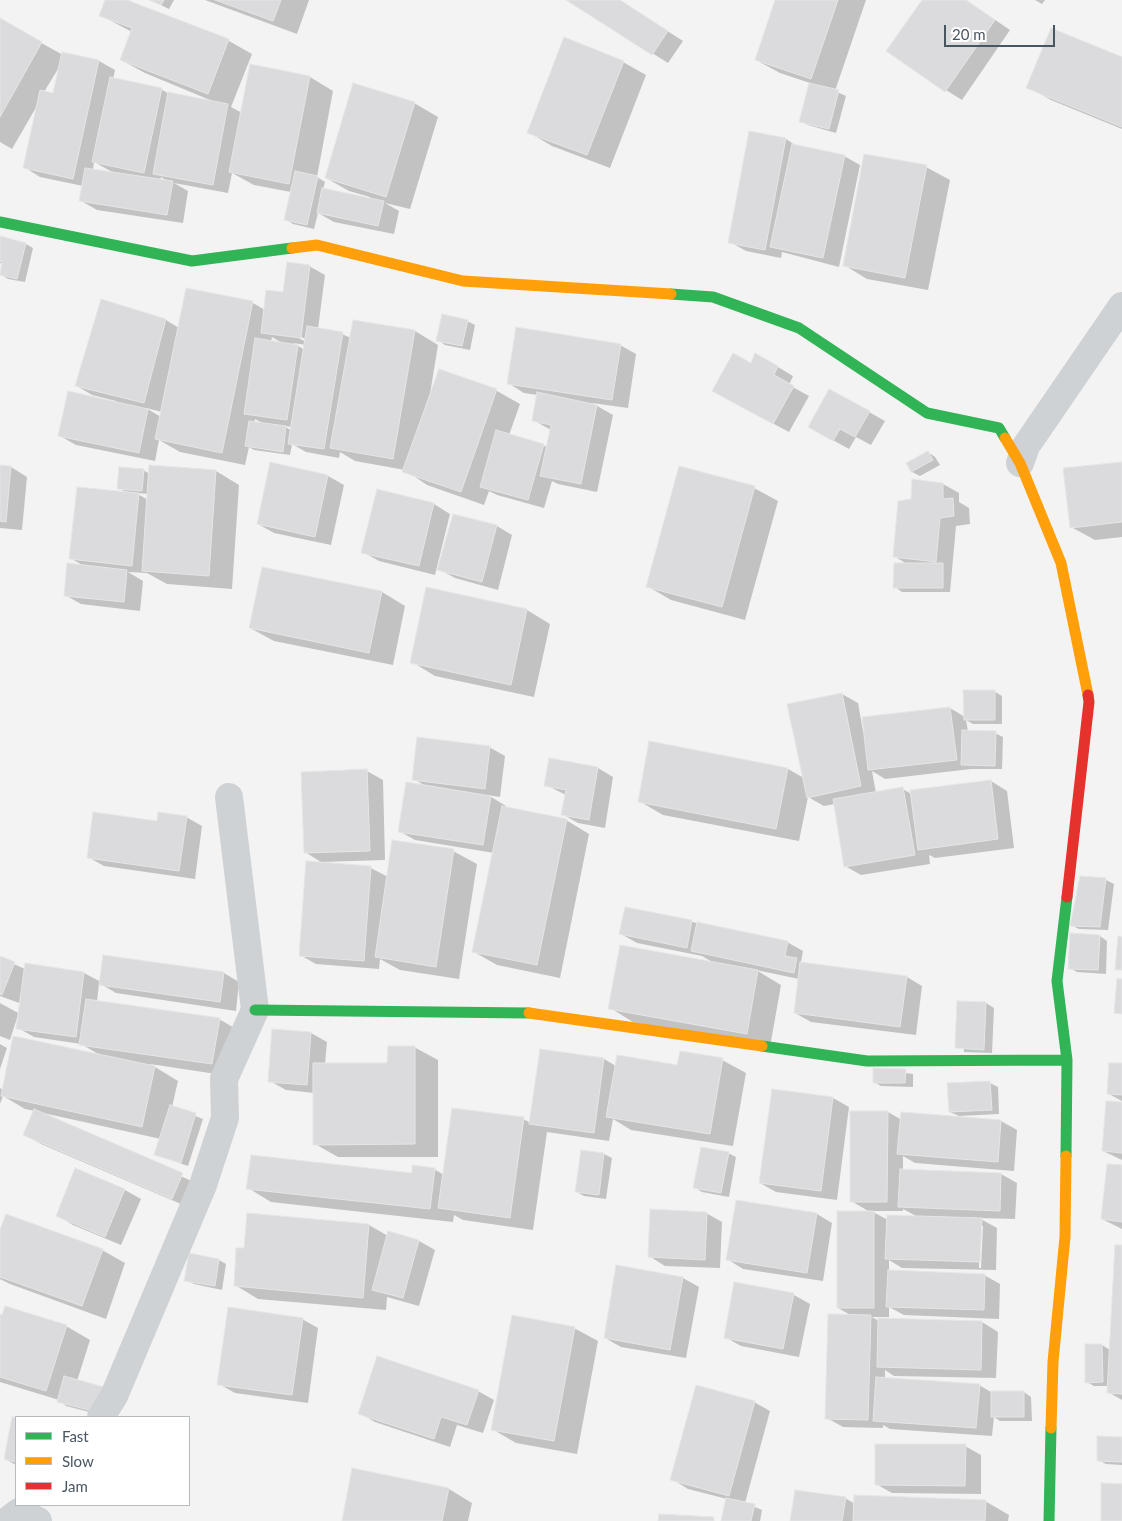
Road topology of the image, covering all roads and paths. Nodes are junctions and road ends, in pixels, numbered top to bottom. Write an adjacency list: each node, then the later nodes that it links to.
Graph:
1 (0, 222): 3 (street)
2 (1122, 306): 3 (street)
3 (1020, 463): 6 (street)
4 (229, 797): 5 (street)
5 (255, 1010): 6 (street); 7 (street)
6 (1066, 1060): 11 (street)
7 (102, 1416)
8 (46, 1506): 10 (street)
9 (7, 1521): 10 (street)
10 (37, 1521)
11 (1049, 1521)

